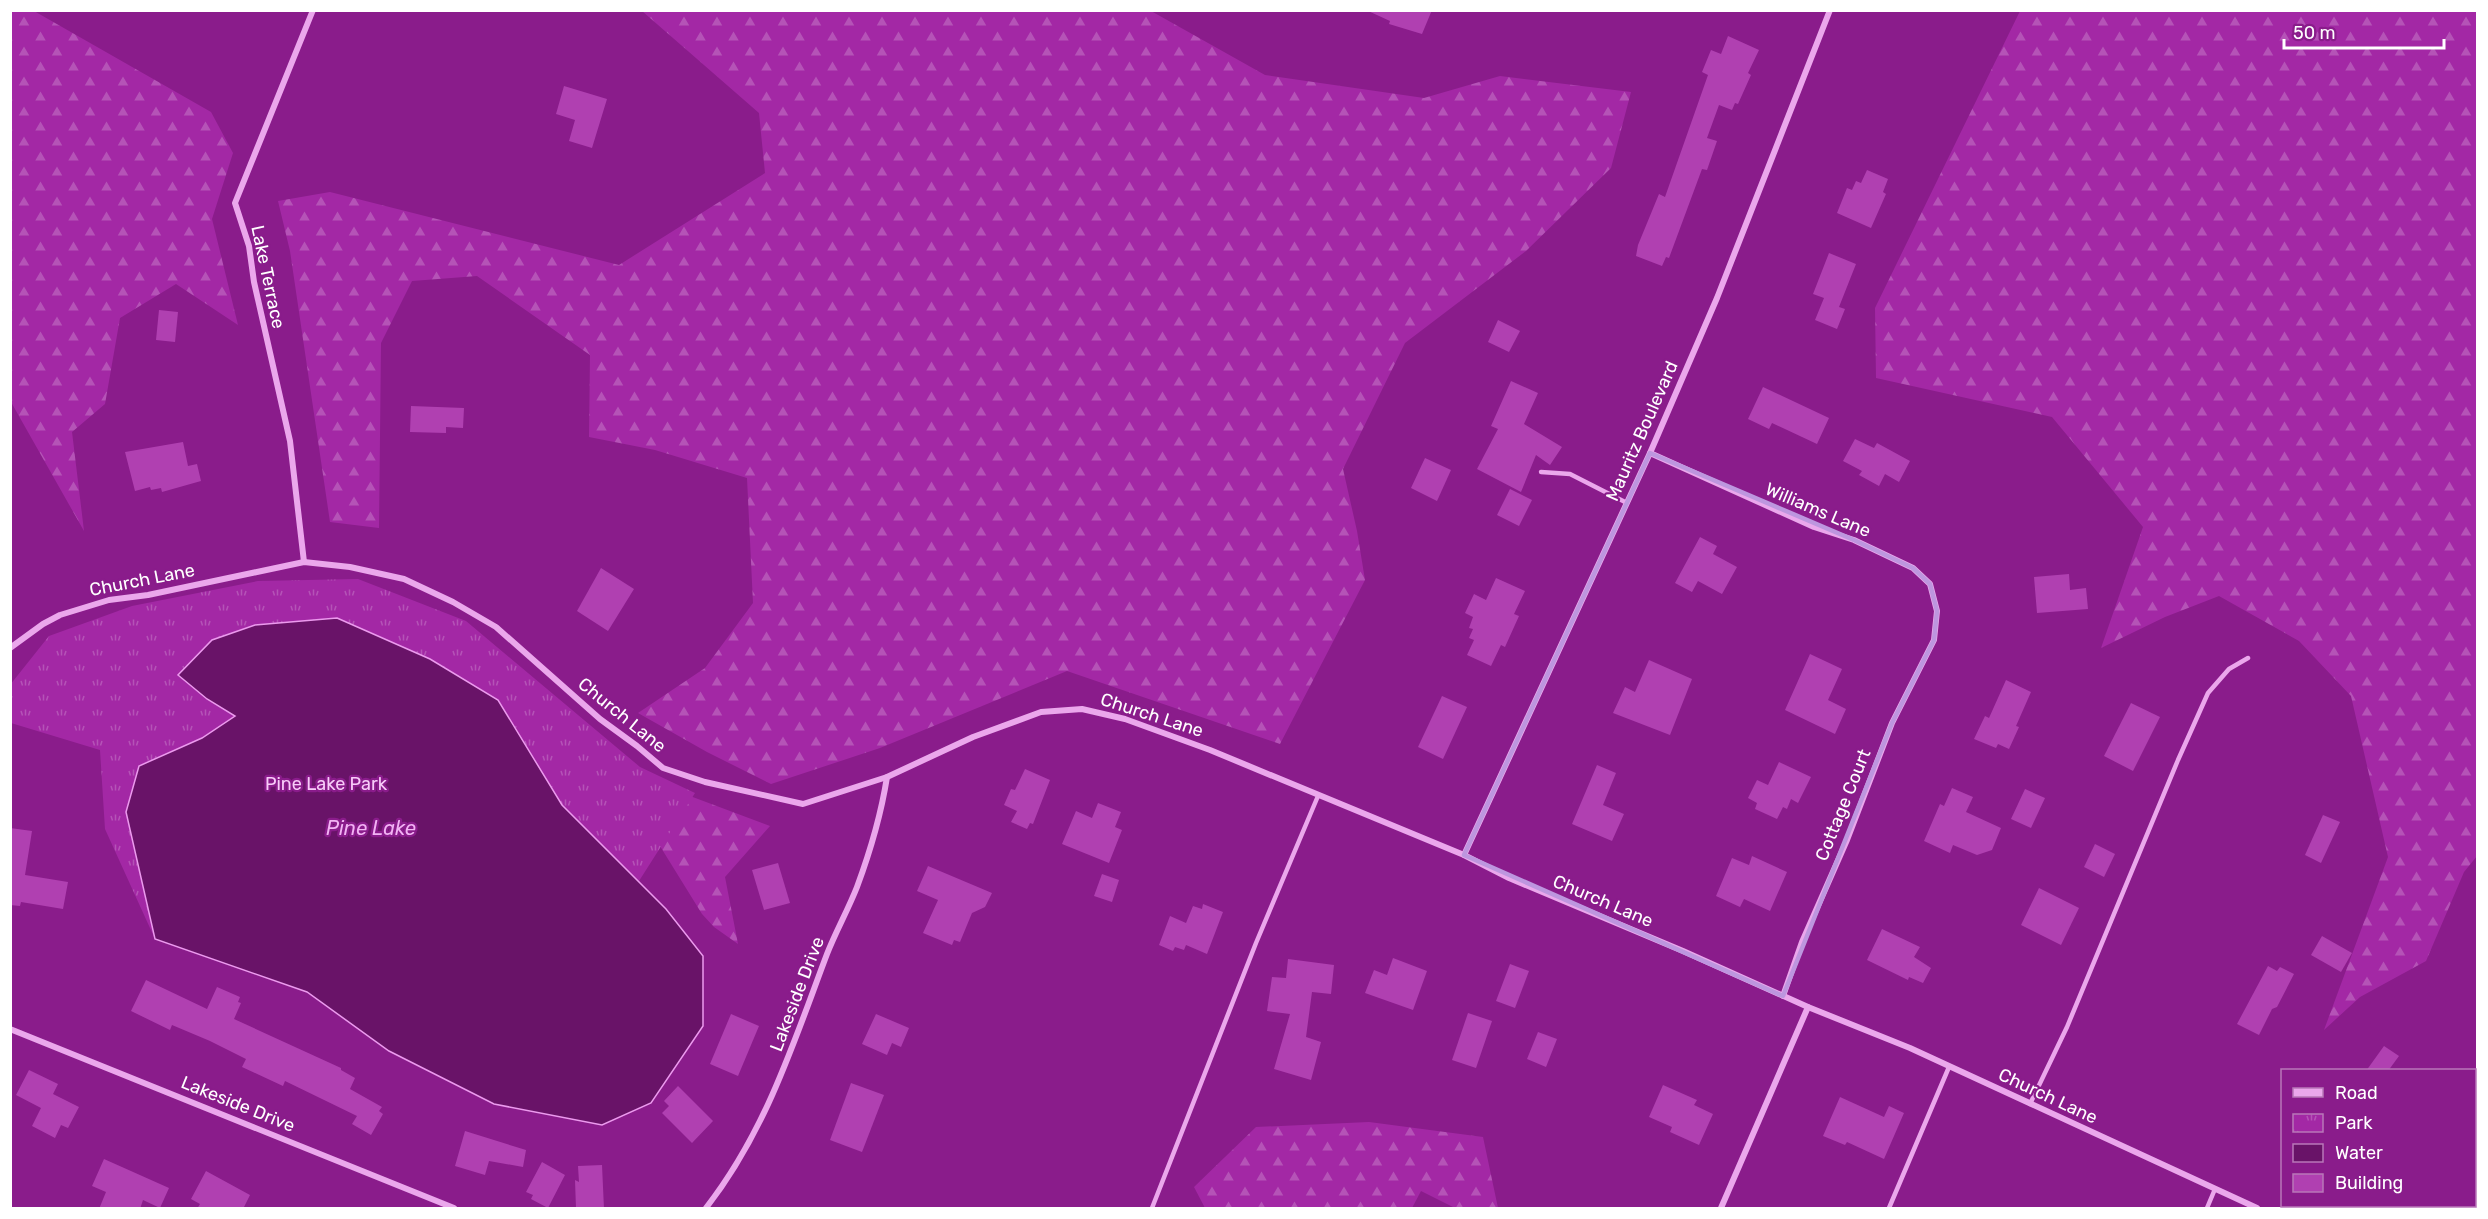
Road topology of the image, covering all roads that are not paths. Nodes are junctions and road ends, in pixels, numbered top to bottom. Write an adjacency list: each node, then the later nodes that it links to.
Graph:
1 (313, 10): 6 (street, Lake Terrace)
2 (1830, 10): 3 (street, Mauritz Boulevard)
3 (1650, 453): 5 (street, Mauritz Boulevard); 7 (street, Williams Lane)
4 (1541, 472): 5 (lane)
5 (1627, 503): 12 (street, Mauritz Boulevard)
6 (304, 562): 8 (street, Church Lane); 10 (street, Church Lane)
7 (1935, 628): 13 (street, Cottage Court)
8 (10, 648)
9 (2248, 658): 17 (lane)
10 (887, 777): 11 (street, Church Lane); 20 (street, Lakeside Drive)
11 (1318, 796): 12 (street, Church Lane); 21 (lane)
12 (1464, 855): 13 (street, Church Lane)
13 (1783, 996): 14 (street, Church Lane)
14 (1808, 1007): 16 (street, Church Lane); 22 (street)
15 (10, 1029): 19 (street, Lakeside Drive)
16 (1949, 1067): 17 (street, Church Lane); 23 (lane)
17 (2030, 1104): 18 (street, Church Lane)
18 (2215, 1189): 24 (lane); 25 (street, Church Lane)
19 (454, 1209)
20 (706, 1209)
21 (1152, 1209)
22 (1721, 1209)
23 (1889, 1209)
24 (2207, 1209)
25 (2257, 1209)

